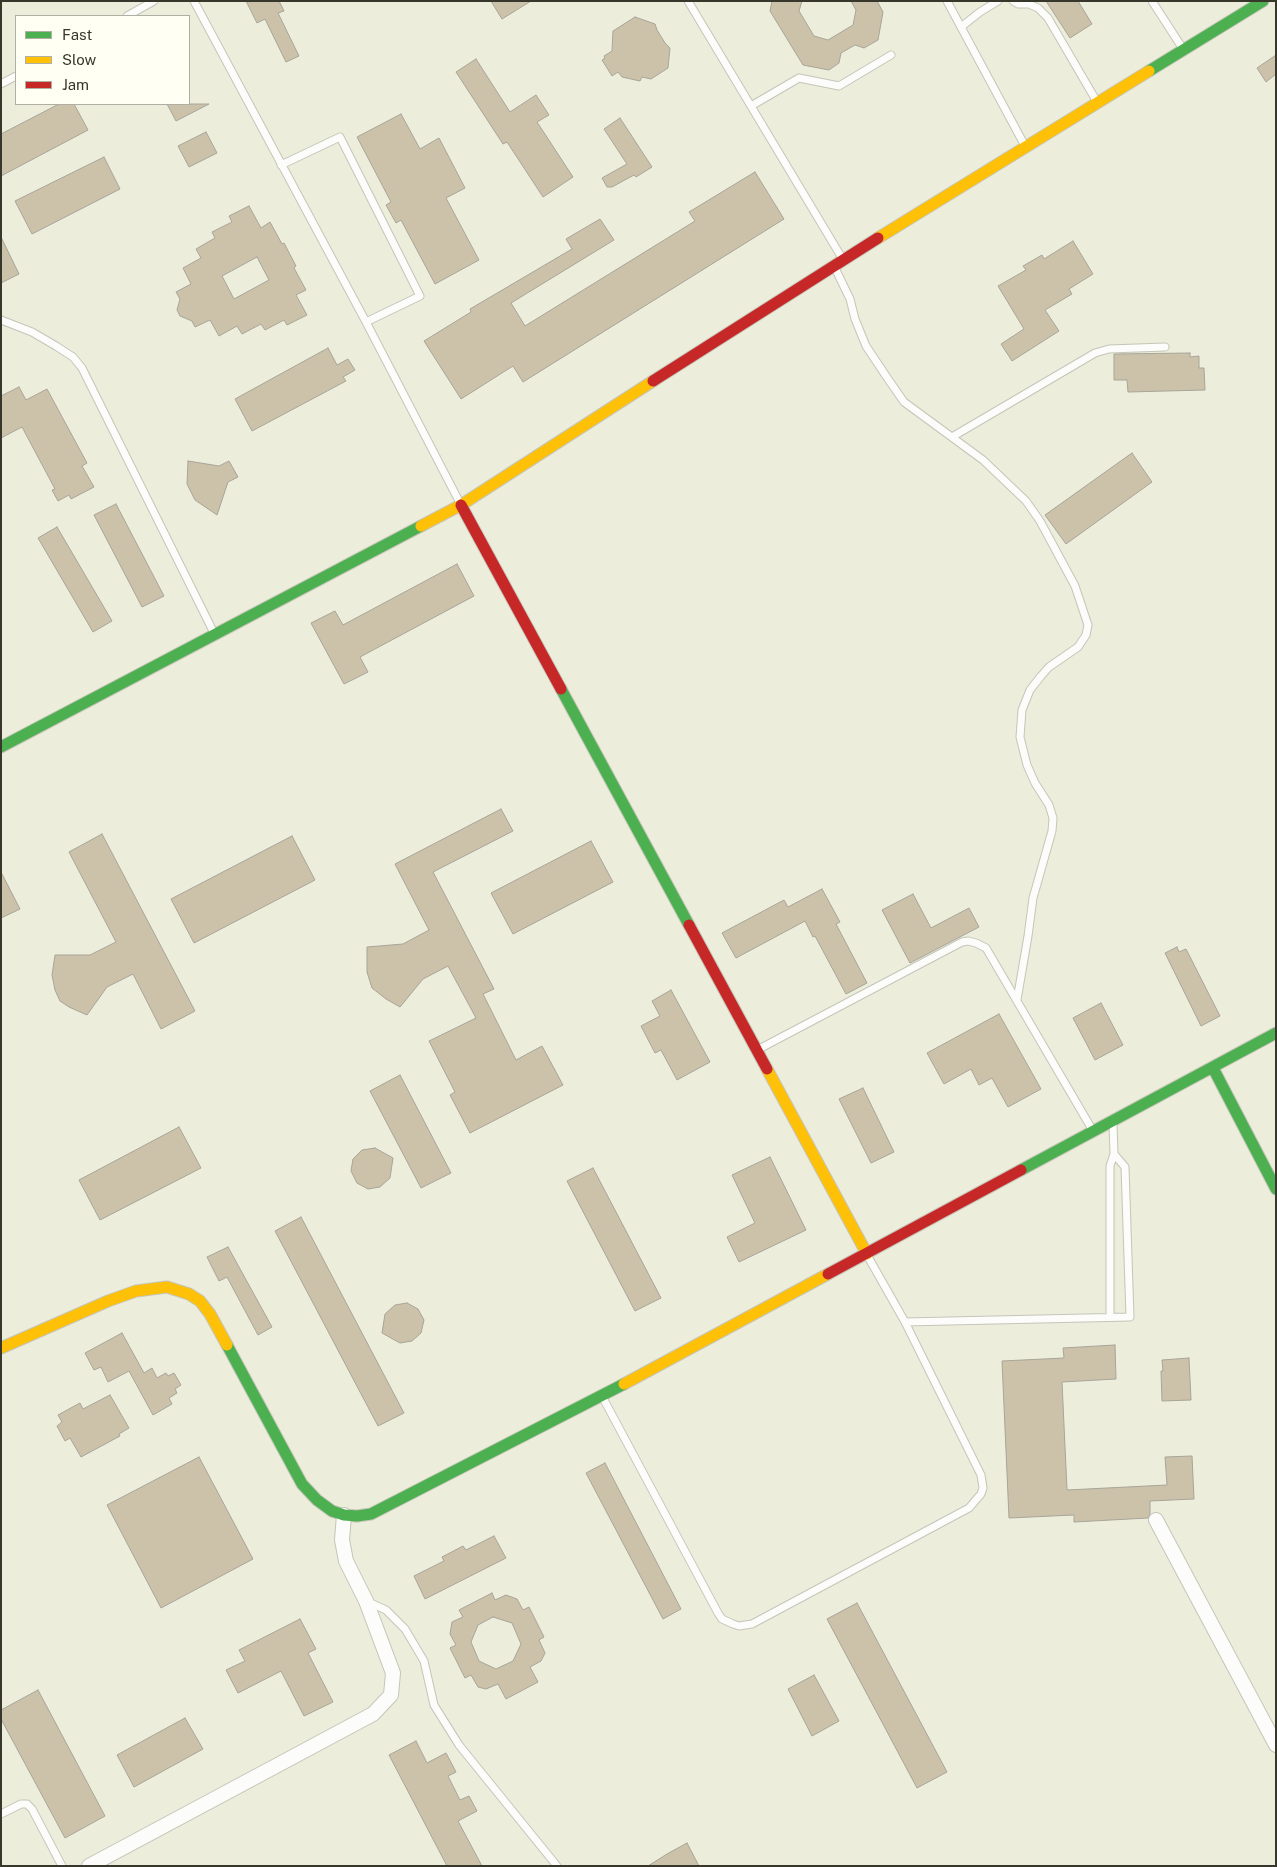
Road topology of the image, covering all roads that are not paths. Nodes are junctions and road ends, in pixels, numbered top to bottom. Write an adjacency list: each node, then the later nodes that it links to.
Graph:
1 (154, 1): 9 (lane)
2 (194, 1): 18 (lane)
3 (688, 1): 16 (lane)
4 (946, 1): 10 (lane)
5 (998, 1): 10 (lane)
6 (1013, 1): 15 (lane)
7 (1152, 1): 11 (lane)
8 (1263, 1): 11 (street)
9 (129, 15)
10 (962, 28): 17 (lane)
11 (1183, 50): 15 (street)
12 (891, 55): 16 (lane)
13 (15, 77): 14 (lane)
14 (1, 84)
15 (1097, 102): 17 (street)
16 (751, 106): 19 (lane)
17 (1026, 147): 19 (street)
18 (281, 165): 21 (lane); 21 (lane)
19 (838, 262): 23 (lane); 24 (street)
20 (1, 320): 25 (lane)
21 (366, 322): 24 (lane)
22 (1165, 347): 23 (lane)
23 (952, 437): 27 (lane)
24 (461, 505): 25 (street); 29 (street)
25 (215, 636): 26 (street)
26 (1, 747)
27 (1016, 1000): 29 (lane); 32 (lane)
28 (1276, 1032): 30 (street)
29 (757, 1050): 35 (street)
30 (1213, 1068): 31 (street); 34 (street)
31 (1113, 1122): 32 (street); 33 (lane)
32 (1094, 1132): 35 (street)
33 (1114, 1154): 36 (lane); 36 (lane)
34 (1276, 1189)
35 (867, 1254): 37 (lane); 39 (street)
36 (1110, 1317): 37 (lane)
37 (904, 1322): 39 (lane)
38 (1, 1348): 40 (street)
39 (602, 1396): 40 (street)
40 (344, 1515): 42 (street)
41 (1156, 1520): 43 (street)
42 (366, 1601): 46 (street); 47 (lane)
43 (1276, 1744)
44 (1, 1814): 45 (lane)
45 (62, 1866)
46 (89, 1866)
47 (557, 1866)

